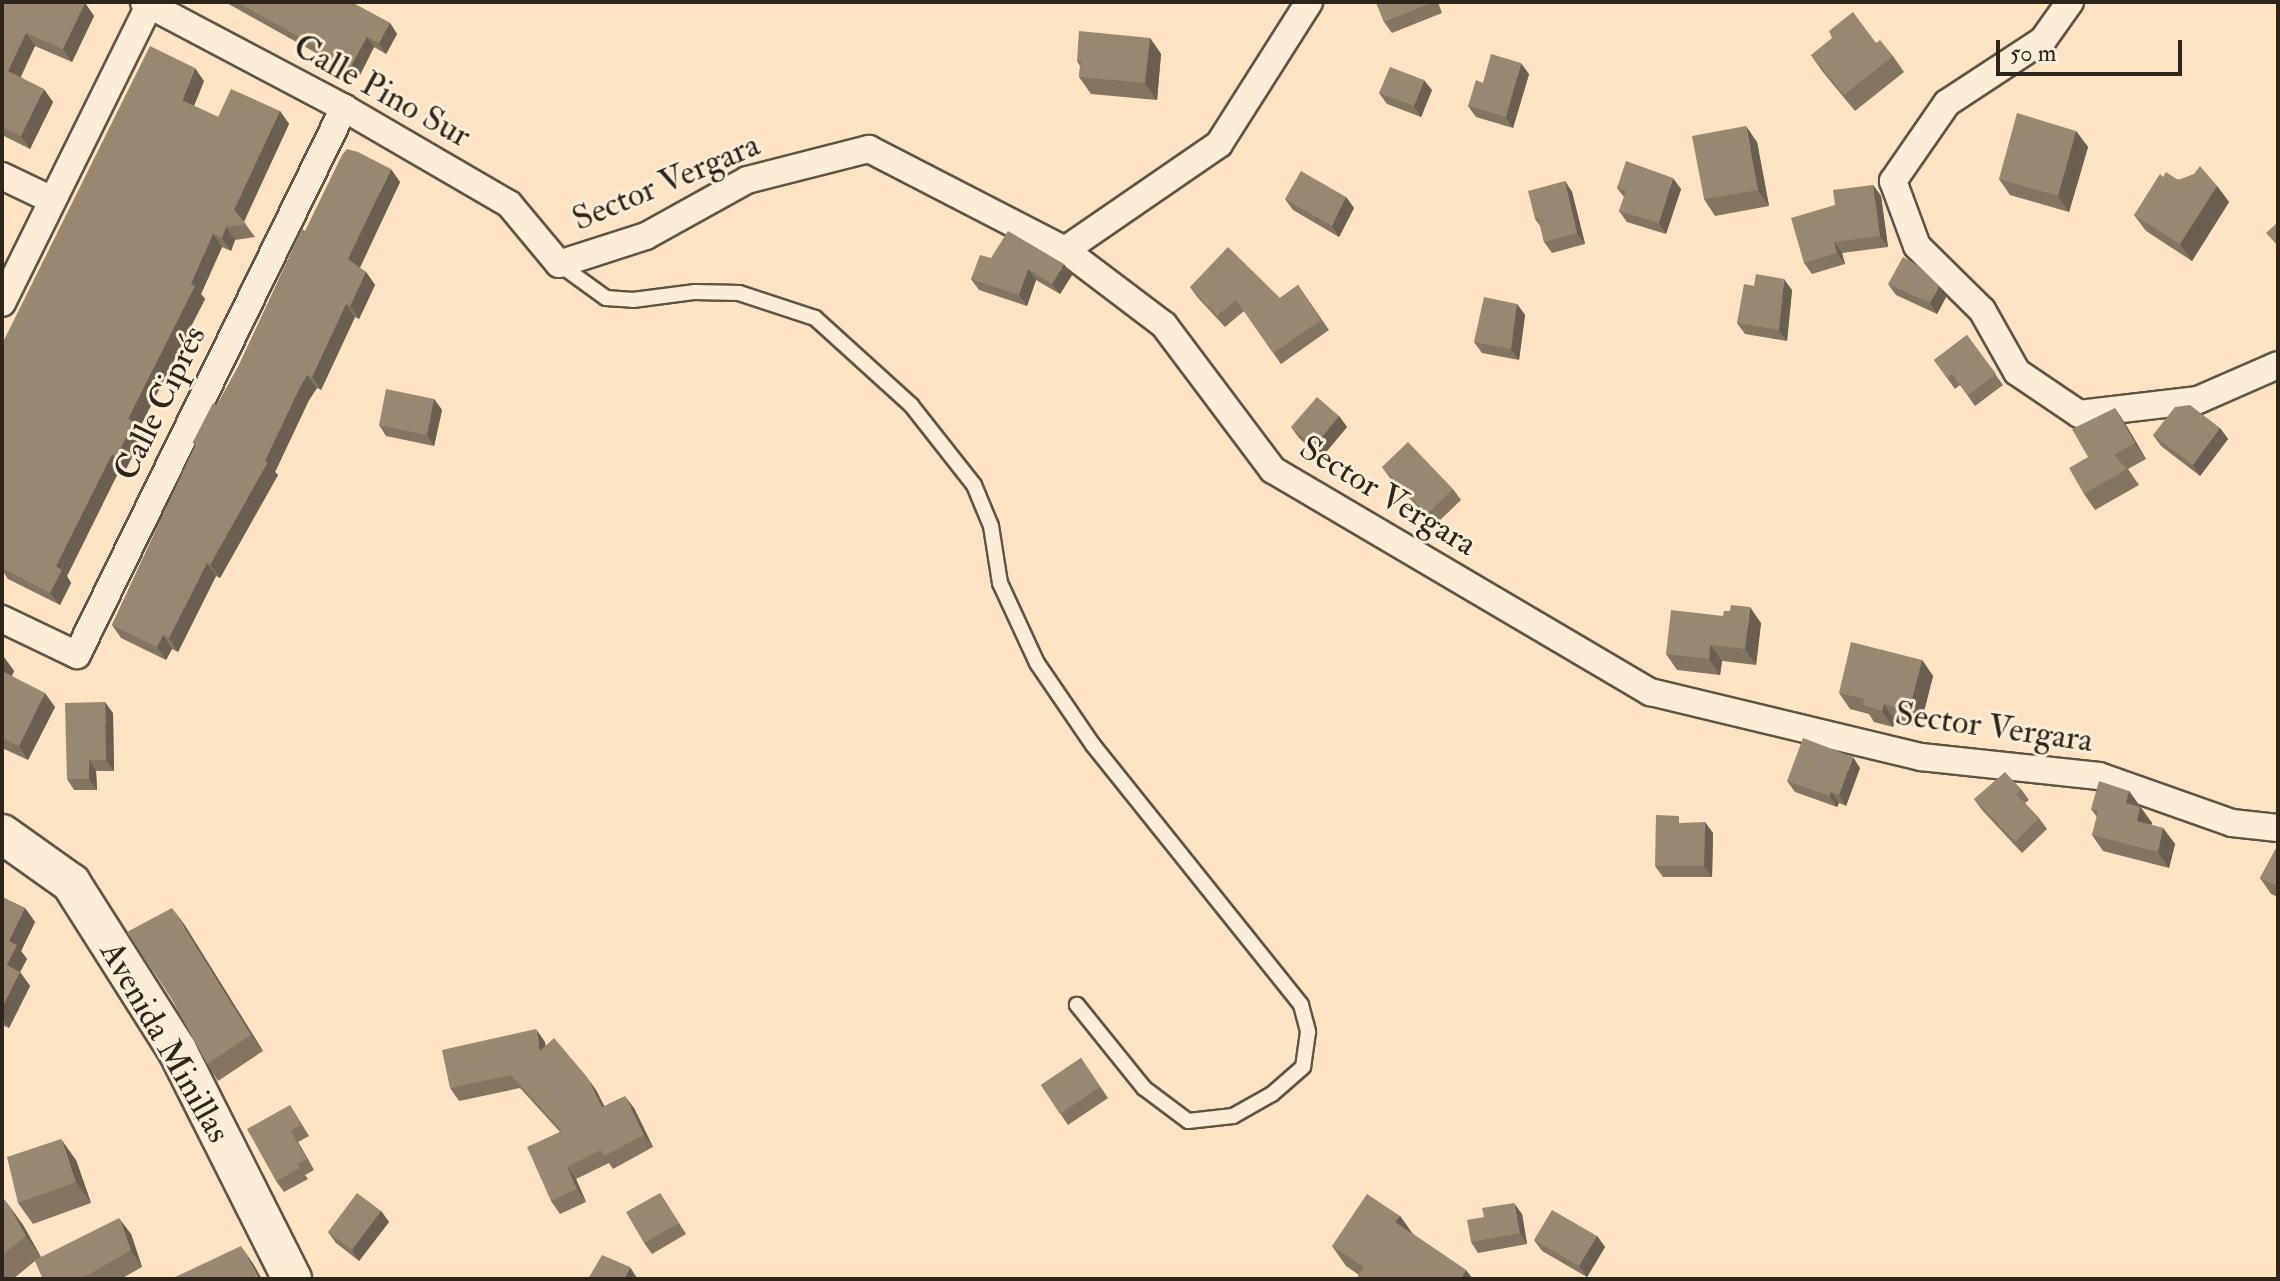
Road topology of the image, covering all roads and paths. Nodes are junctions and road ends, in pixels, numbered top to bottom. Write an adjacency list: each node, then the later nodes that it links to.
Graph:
1 (1309, 2): 7 (street)
2 (2070, 2): 10 (street)
3 (148, 3): 4 (street, Calle Pino Sur); 6 (street)
4 (344, 108): 8 (street, Calle Pino Sur); 11 (street, Calle Ciprés)
5 (2, 176): 6 (street)
6 (52, 200): 9 (street)
7 (1065, 250): 8 (street, Sector Vergara); 12 (street, Sector Vergara)
8 (559, 264): 14 (lane)
9 (2, 303)
10 (2278, 365)
11 (2, 619)
12 (2278, 828)
13 (2, 834): 15 (street, Avenida Minillas)
14 (1077, 1005)
15 (292, 1279)

